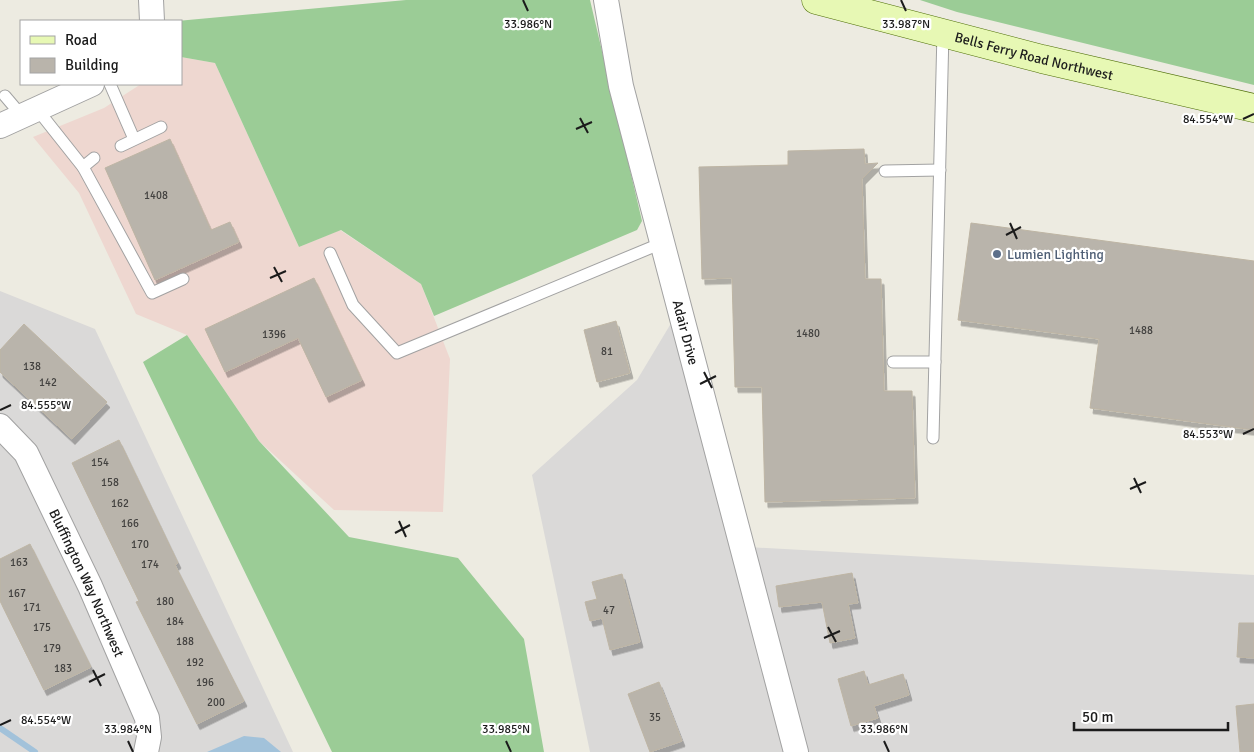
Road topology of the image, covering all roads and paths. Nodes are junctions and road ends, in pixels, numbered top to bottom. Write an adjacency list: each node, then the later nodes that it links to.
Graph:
1 (151, 0): 4 (street)
2 (606, 0): 19 (street, Adair Drive)
3 (816, 0): 5 (main road, Bells Ferry Road Northwest)
4 (152, 20)
5 (943, 32): 9 (main road, Bells Ferry Road Northwest); 17 (lane)
6 (90, 85): 10 (street)
7 (110, 85): 13 (lane)
8 (5, 96): 10 (lane)
9 (1254, 108)
10 (29, 112): 11 (street); 16 (lane)
11 (0, 126)
12 (161, 127): 13 (lane)
13 (134, 139): 14 (lane)
14 (121, 146)
15 (94, 158): 16 (lane)
16 (83, 167): 21 (lane)
17 (940, 170): 18 (lane); 23 (lane)
18 (885, 171)
19 (662, 243): 20 (lane); 27 (street, Adair Drive)
20 (330, 253)
21 (183, 279)
22 (893, 362): 23 (lane)
23 (935, 362): 25 (lane)
24 (0, 426): 26 (street, Bluffington Way Northwest)
25 (934, 438)
26 (146, 752)
27 (796, 752)

